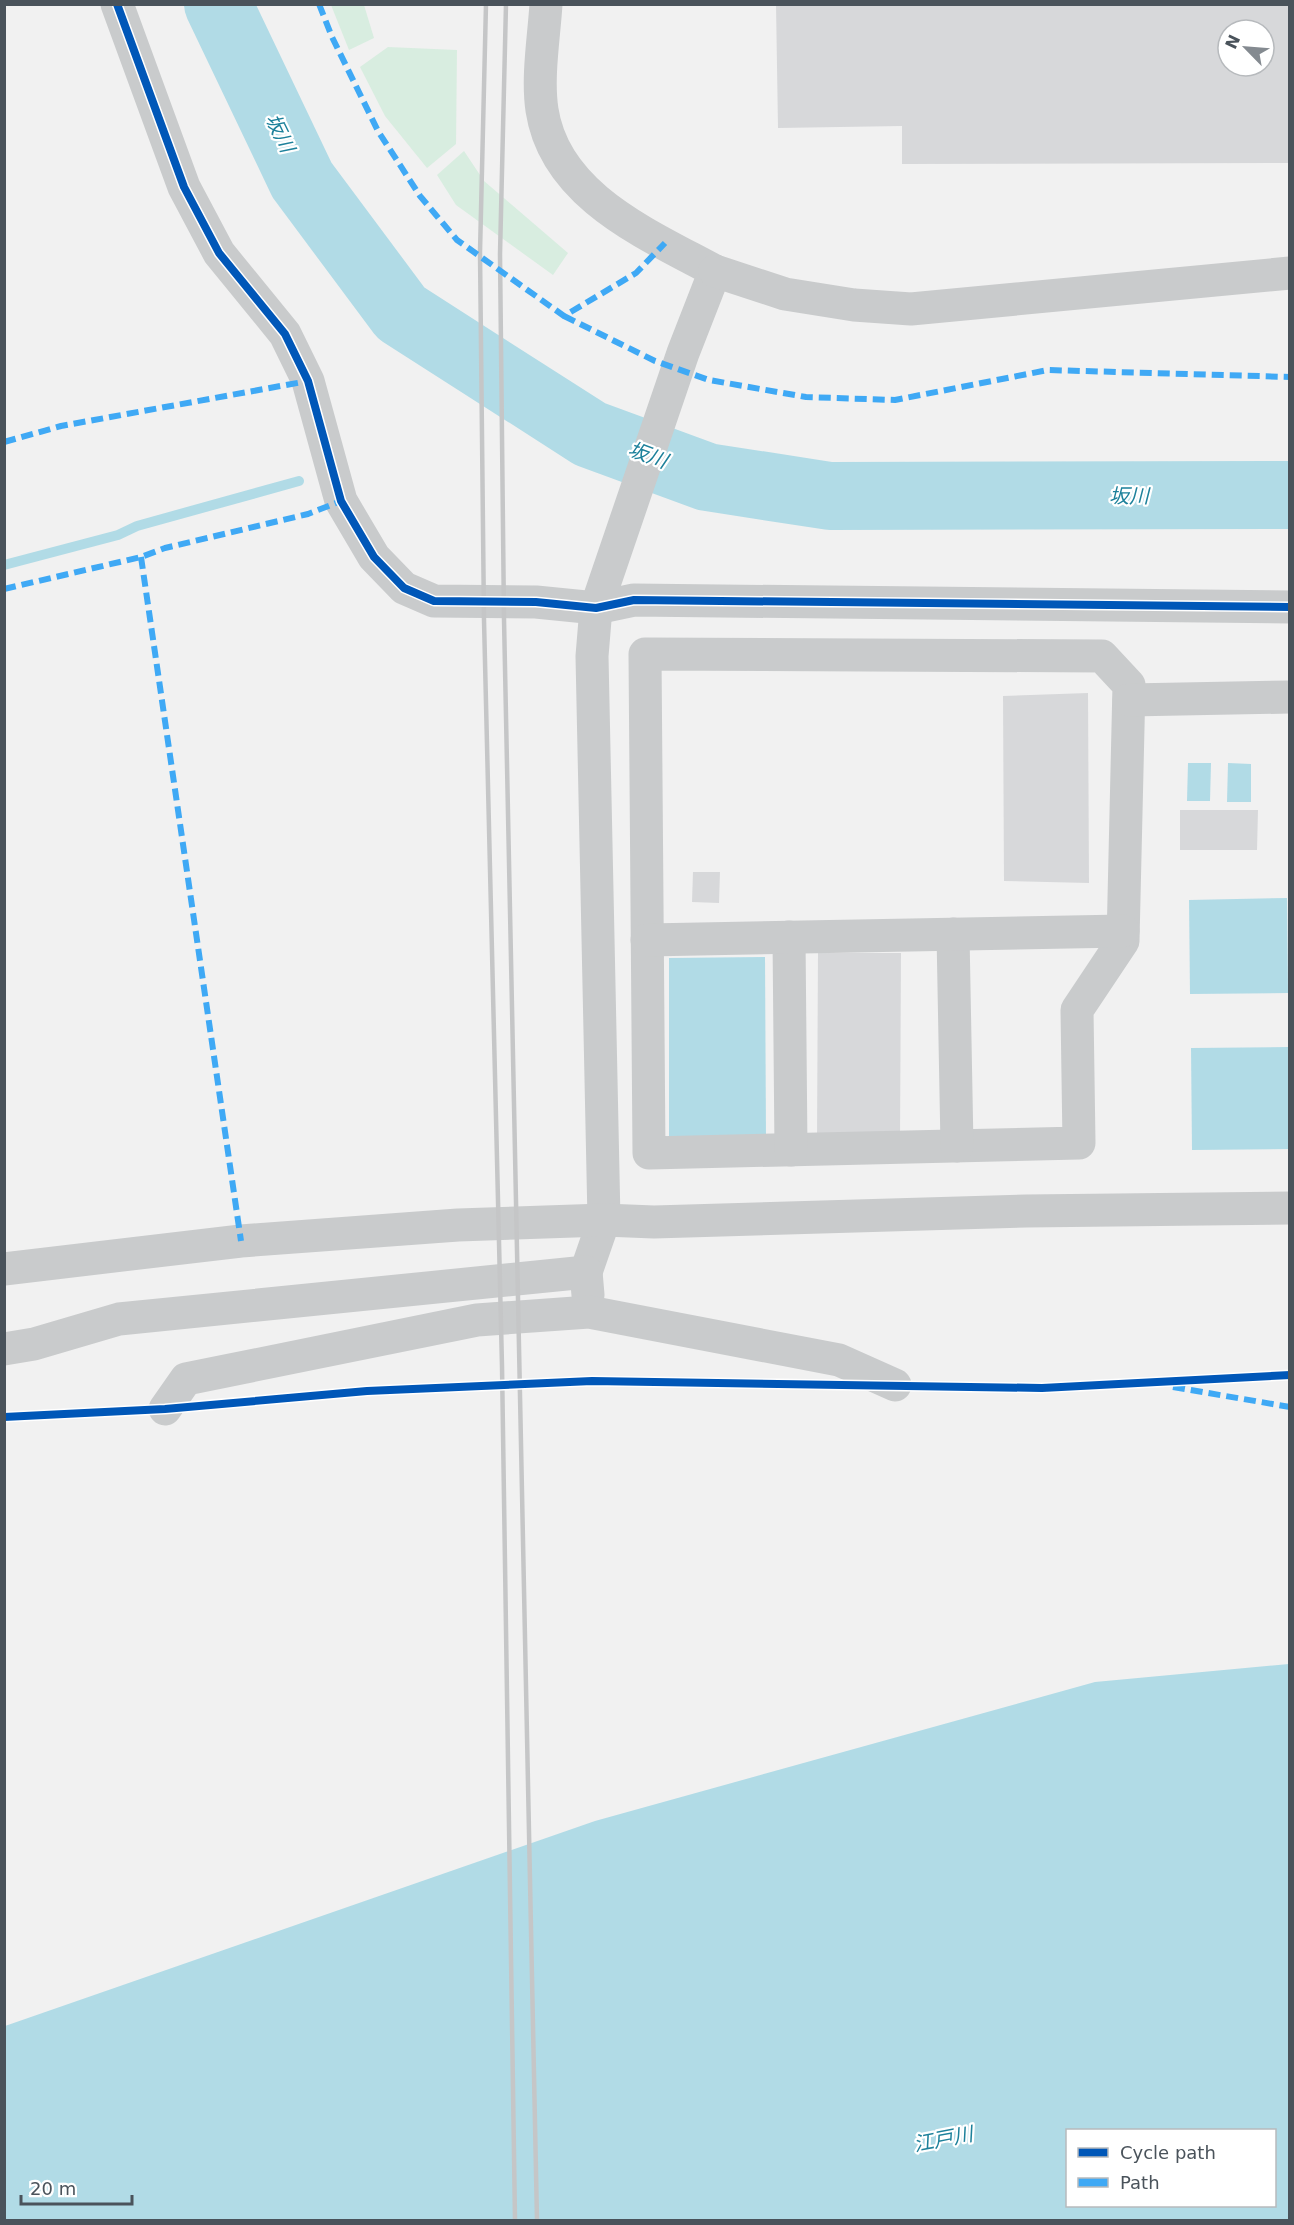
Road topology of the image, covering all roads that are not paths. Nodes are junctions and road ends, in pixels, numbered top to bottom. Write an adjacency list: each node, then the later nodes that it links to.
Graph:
1 (117, 4): 6 (street)
2 (546, 4): 3 (street)
3 (715, 271): 4 (street); 6 (street)
4 (1290, 273)
5 (1290, 607): 6 (street)
6 (596, 608): 16 (street)
7 (1290, 697): 8 (street)
8 (1129, 700): 9 (street); 12 (street)
9 (1123, 931): 10 (street); 13 (street)
10 (953, 934): 11 (street); 13 (street)
11 (789, 937): 12 (street); 14 (street)
12 (647, 939): 14 (street)
13 (957, 1146): 14 (street)
14 (792, 1150)
15 (1290, 1208): 16 (street)
16 (604, 1220): 17 (street); 18 (street)
17 (4, 1269)
18 (586, 1272): 19 (street); 20 (street)
19 (589, 1312): 21 (street); 22 (street)
20 (4, 1349)
21 (895, 1385)
22 (165, 1409)

